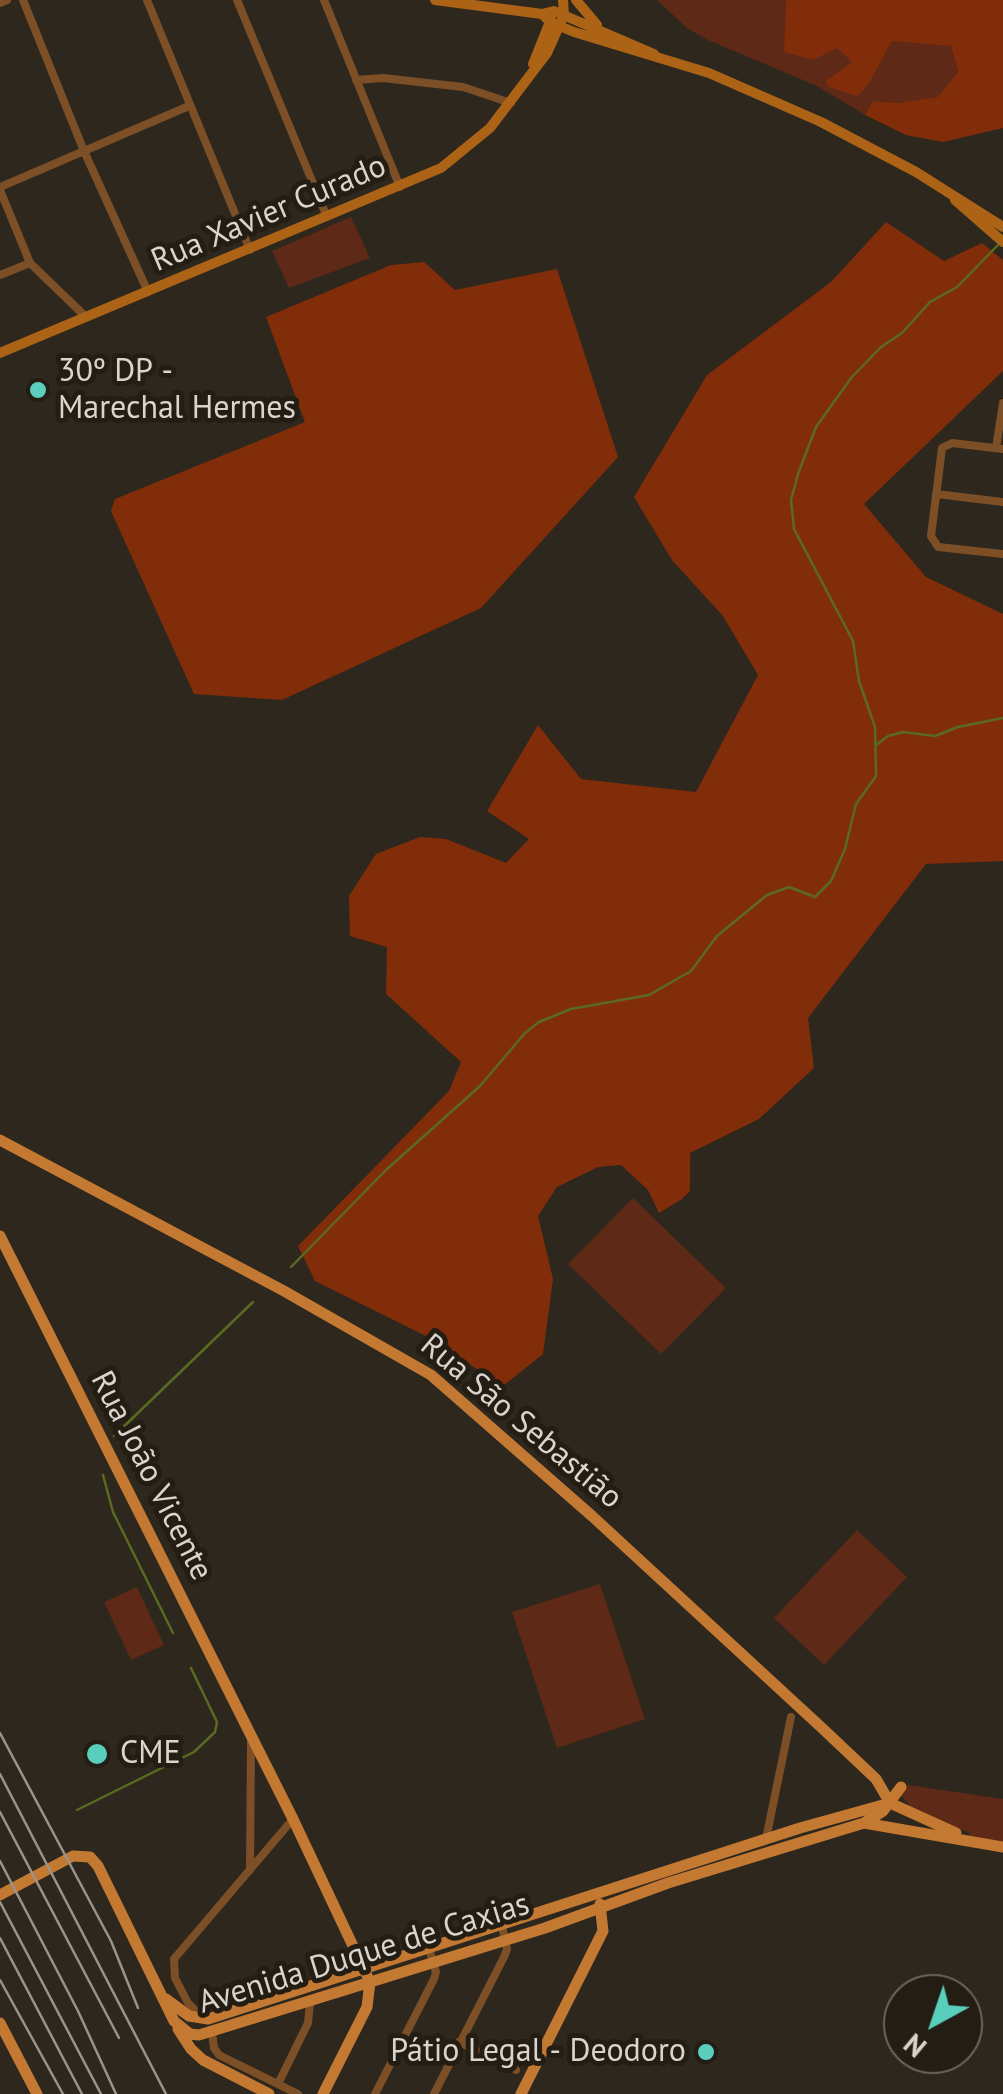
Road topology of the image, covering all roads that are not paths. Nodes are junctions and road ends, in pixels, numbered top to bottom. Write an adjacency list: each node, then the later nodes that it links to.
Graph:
1 (24, 0): 15 (street)
2 (147, 0): 14 (street)
3 (237, 0): 18 (street)
4 (324, 0): 12 (street)
5 (436, 0): 7 (main road)
6 (576, 0): 10 (main road)
7 (487, 3): 8 (main road)
8 (504, 4): 9 (main road)
9 (557, 13): 10 (main road); 11 (main road); 13 (main road, Rua Xavier Curado)
10 (606, 32): 11 (main road)
11 (662, 59): 19 (main road)
12 (356, 80): 13 (street); 16 (street)
13 (510, 103): 16 (main road, Rua Xavier Curado)
14 (190, 106): 15 (street); 20 (street)
15 (84, 151): 17 (street); 23 (street)
16 (400, 187): 18 (main road, Rua Xavier Curado)
17 (0, 188): 21 (street)
18 (327, 216): 20 (main road, Rua Xavier Curado)
19 (1001, 233)
20 (250, 250): 23 (main road, Rua Xavier Curado)
21 (30, 263): 22 (street); 24 (street)
22 (0, 275)
23 (148, 292): 24 (main road, Rua Xavier Curado)
24 (86, 317): 25 (main road, Rua Xavier Curado)
25 (0, 353)
26 (1003, 404): 27 (street)
27 (1000, 449): 28 (street)
28 (936, 494): 29 (street); 30 (street)
29 (1003, 502)
30 (1003, 554)
31 (0, 1140): 36 (main road, Rua São Sebastião)
32 (0, 1236): 34 (main road, Rua João Vicente)
33 (791, 1716): 39 (street)
34 (252, 1741): 37 (main road, Rua João Vicente); 42 (street, Rua João Vicente)
35 (901, 1787): 36 (main road)
36 (890, 1802): 38 (main road); 39 (main road, Avenida Duque de Caxias); 40 (main road, Avenida Duque de Caxias)
37 (293, 1819): 42 (street); 49 (main road, Rua João Vicente)
38 (864, 1823): 40 (main road, Avenida Duque de Caxias); 44 (main road, Avenida Duque de Caxias)
39 (766, 1840): 44 (main road, Avenida Duque de Caxias)
40 (969, 1840): 41 (main road, Avenida Duque de Caxias)
41 (1003, 1848)
42 (250, 1870): 55 (street)
43 (0, 1895): 51 (main road)
44 (599, 1902): 45 (main road, Avenida Duque de Caxias); 46 (main road, Avenida Duque de Caxias); 64 (main road)
45 (502, 1926): 46 (street); 47 (main road, Avenida Duque de Caxias)
46 (506, 1940): 48 (main road, Avenida Duque de Caxias); 56 (street)
47 (428, 1948): 48 (street); 49 (main road, Avenida Duque de Caxias)
48 (433, 1962): 50 (main road, Avenida Duque de Caxias); 62 (street)
49 (364, 1969): 50 (main road, Rua João Vicente); 55 (main road, Avenida Duque de Caxias)
50 (370, 1982): 52 (main road, Avenida Duque de Caxias); 61 (main road)
51 (159, 1992): 53 (main road, Avenida Duque de Caxias); 55 (main road, Avenida Duque de Caxias)
52 (310, 2002): 55 (main road, Avenida Duque de Caxias); 59 (street)
53 (174, 2020): 55 (main road, Avenida Duque de Caxias); 59 (main road)
54 (0, 2023): 58 (main road)
55 (210, 2026): 59 (street)
56 (459, 2042): 57 (street); 63 (street)
57 (516, 2070)
58 (34, 2088)
59 (274, 2089): 60 (street)
60 (298, 2094)
61 (323, 2094)
62 (375, 2094)
63 (434, 2094)
64 (521, 2094)

